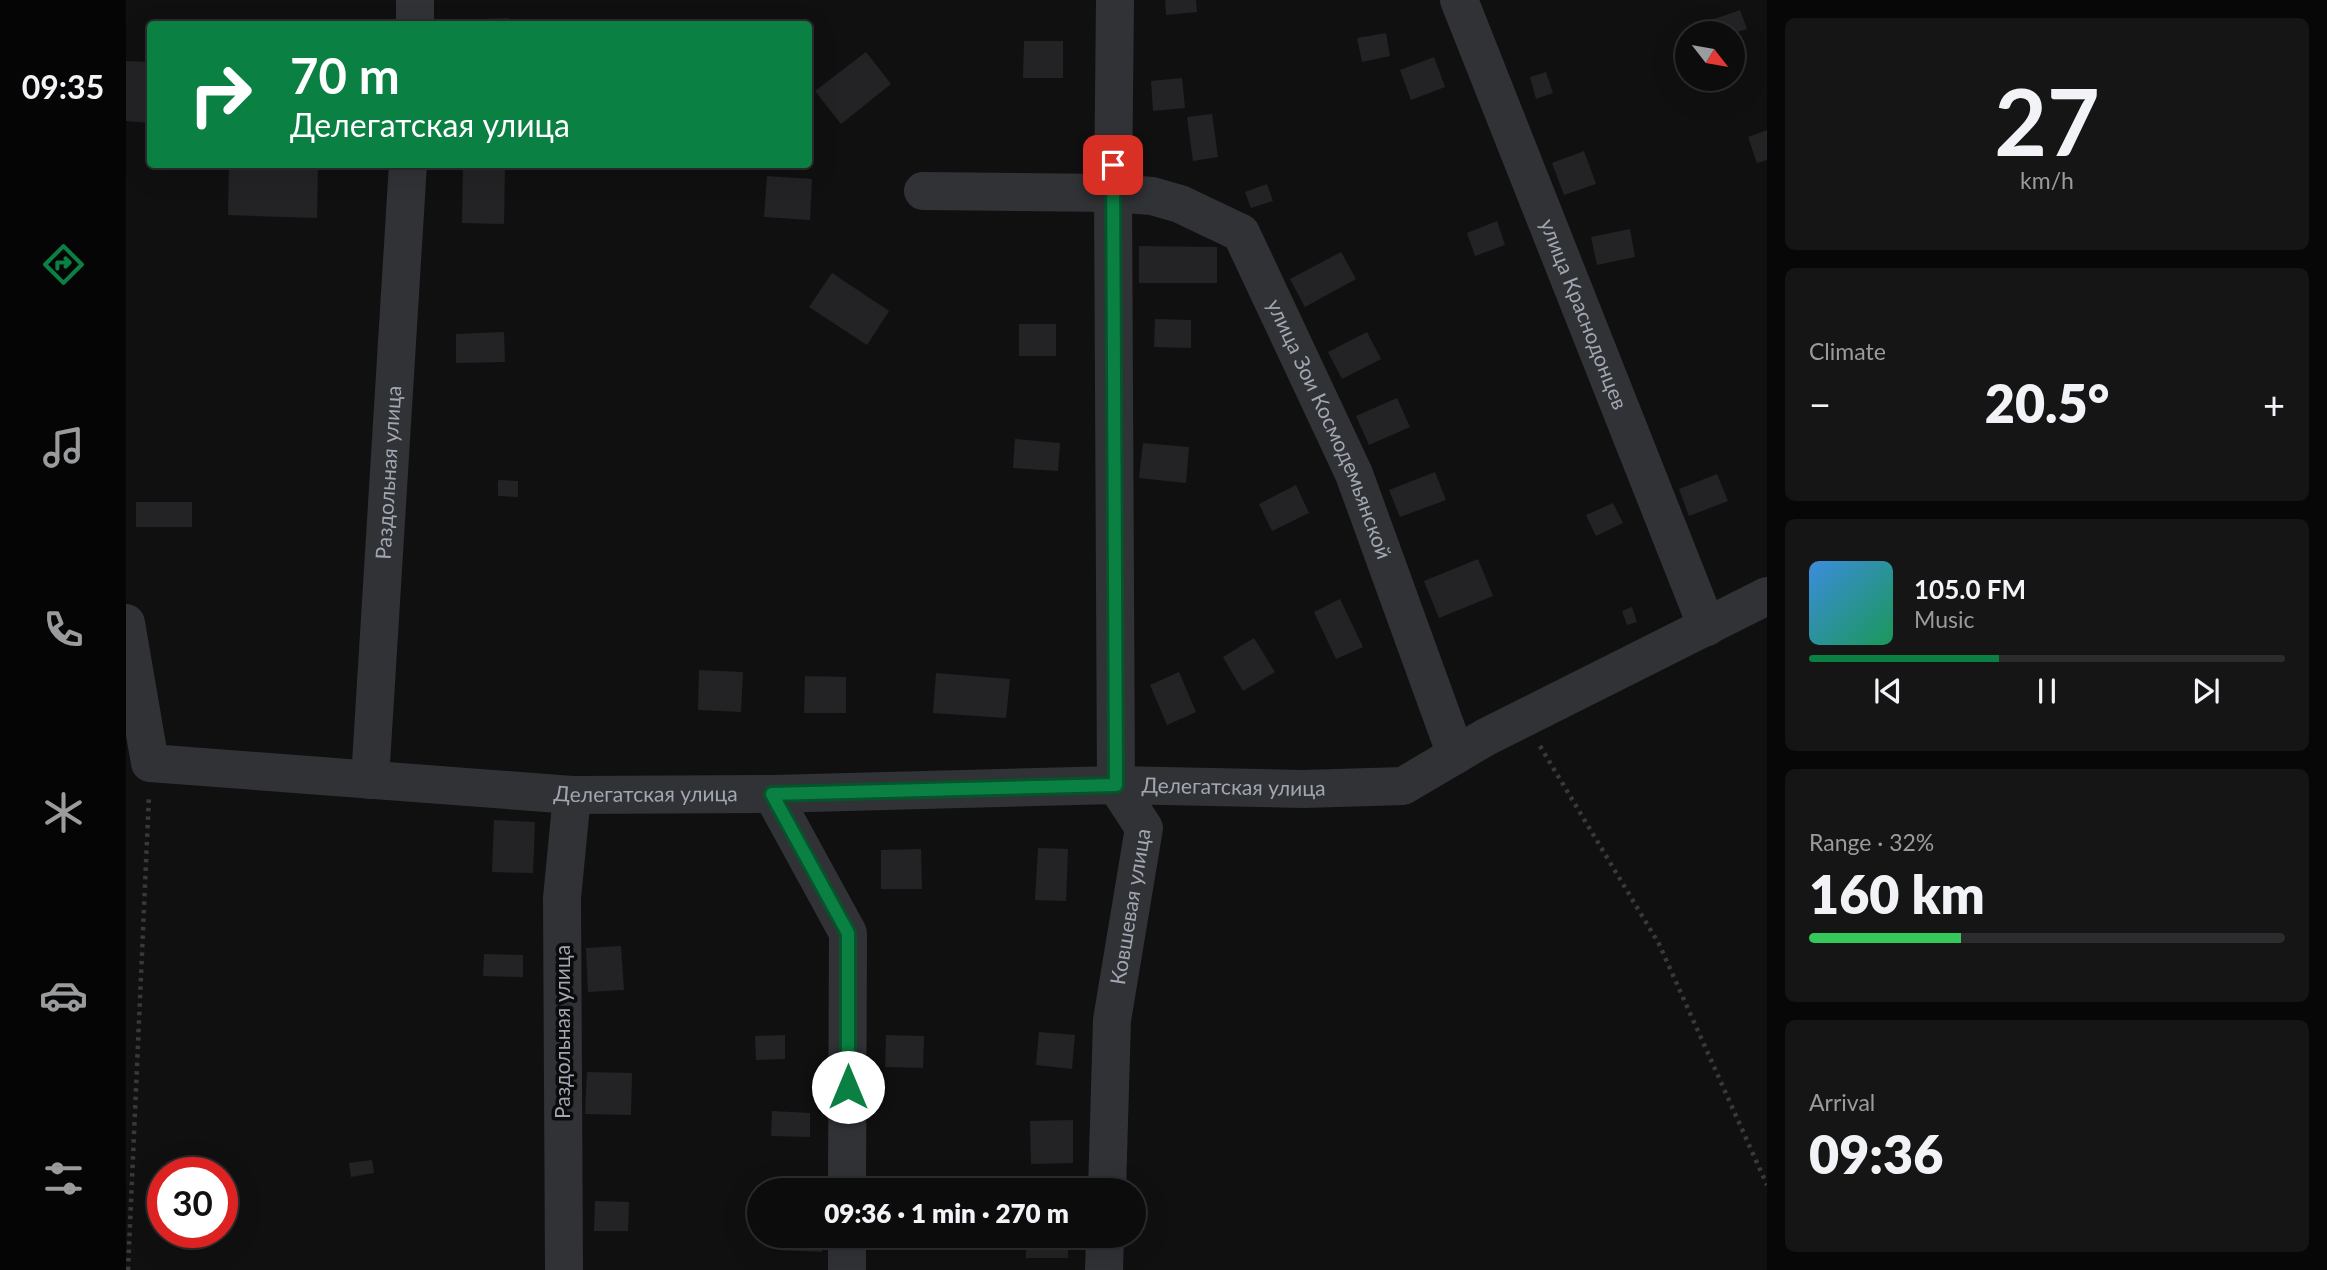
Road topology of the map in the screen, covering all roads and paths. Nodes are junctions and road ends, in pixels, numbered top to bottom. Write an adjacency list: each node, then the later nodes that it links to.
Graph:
1 (415, 0): 4 (street)
2 (1115, 0): 7 (street)
3 (1459, 0): 10 (street, улица Краснодонцев)
4 (415, 21)
5 (408, 168): 14 (street, Раздольная улица)
6 (923, 191): 7 (street, улица Зои Космодемьянской)
7 (1113, 193): 12 (street, улица Зои Космодемьянской); 15 (street)
8 (1767, 596): 10 (street, Делегатская улица)
9 (126, 623): 13 (street)
10 (1707, 627): 11 (street, Делегатская улица)
11 (1524, 718): 12 (street, Делегатская улица); 20 (path)
12 (1456, 755): 15 (street, Делегатская улица)
13 (150, 762): 14 (street, Делегатская улица); 23 (path)
14 (370, 780): 17 (street, Делегатская улица)
15 (1116, 785): 16 (street, Делегатская улица); 19 (street, Ковшевая улица)
16 (772, 794): 17 (street, Делегатская улица); 18 (street)
17 (572, 795): 24 (street, Раздольная улица)
18 (847, 1178)
19 (1107, 1178)
20 (1767, 1185)
21 (847, 1248): 25 (street)
22 (1105, 1248): 26 (street)
23 (128, 1270)
24 (564, 1270)
25 (847, 1270)
26 (1104, 1270)

